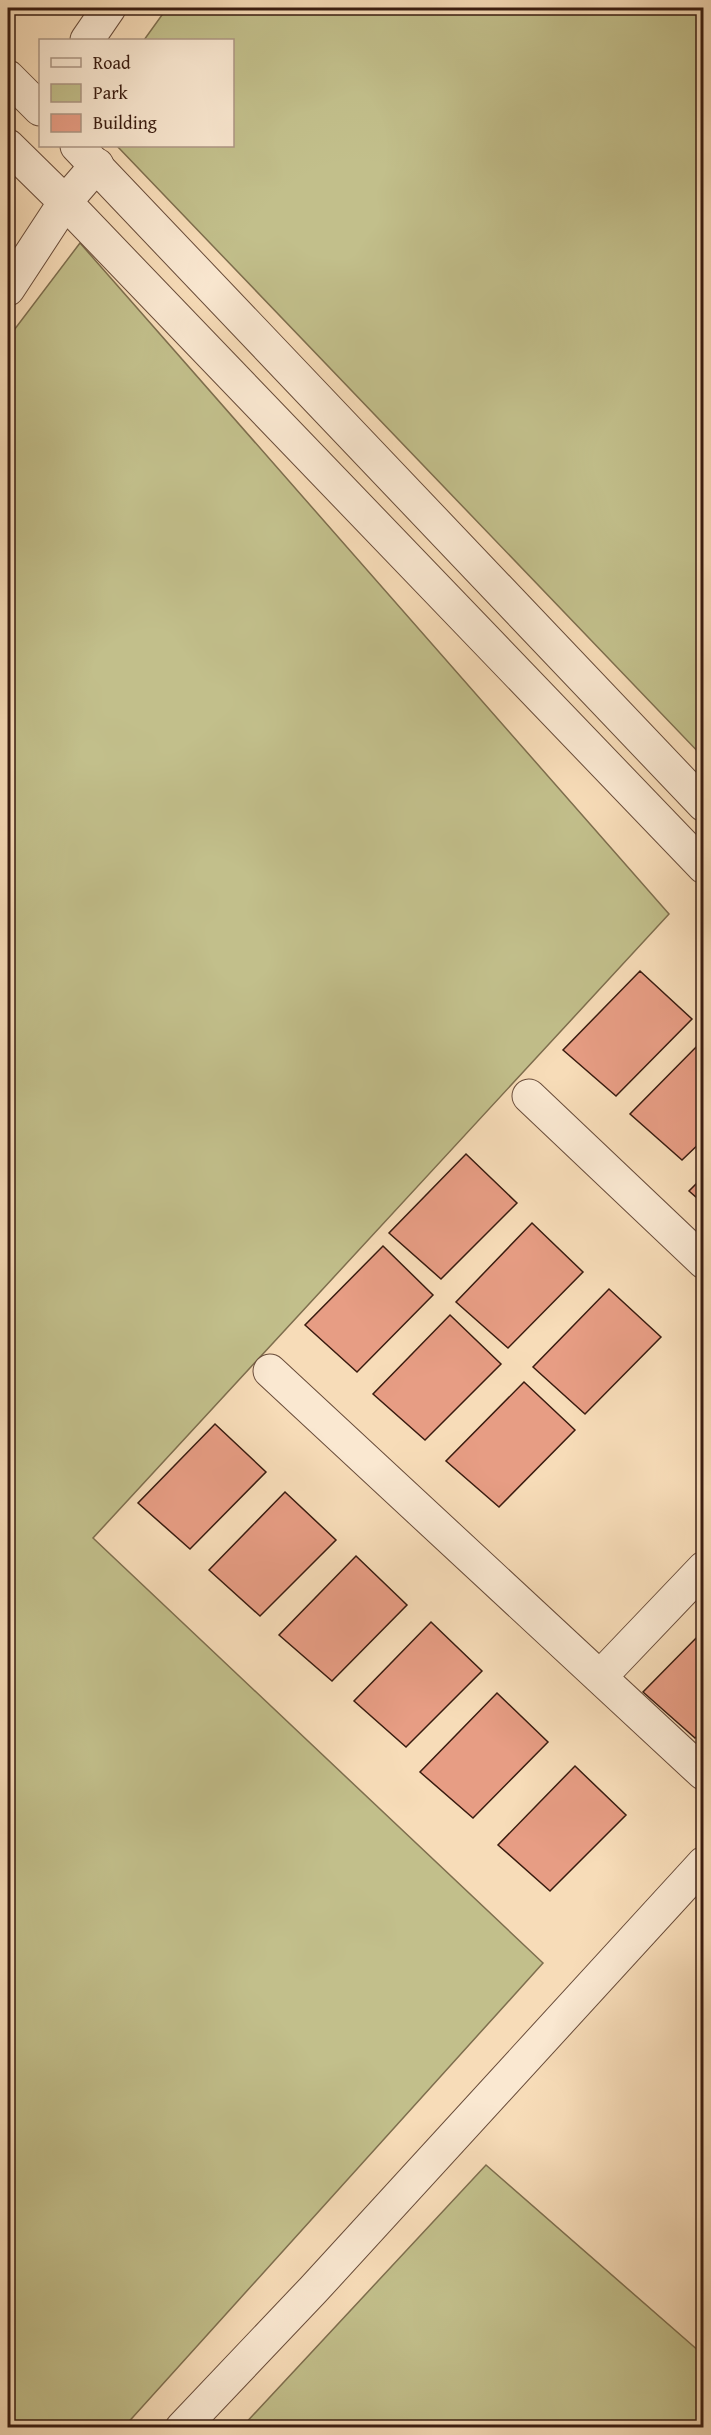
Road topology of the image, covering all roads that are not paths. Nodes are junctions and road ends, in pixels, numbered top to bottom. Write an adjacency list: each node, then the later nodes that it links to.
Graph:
1 (109, 8): 2 (street)
2 (88, 39)
3 (8, 77): 4 (street)
4 (39, 108)
5 (8, 146): 7 (street)
6 (87, 155): 7 (street); 9 (street)
7 (65, 202): 8 (street); 10 (street)
8 (8, 289)
9 (704, 805)
10 (704, 867)
11 (529, 1096): 12 (street)
12 (704, 1262)
13 (270, 1371): 15 (street)
14 (704, 1568): 15 (street)
15 (600, 1677): 16 (street)
16 (703, 1773)
17 (704, 1863): 18 (street)
18 (182, 2427)

